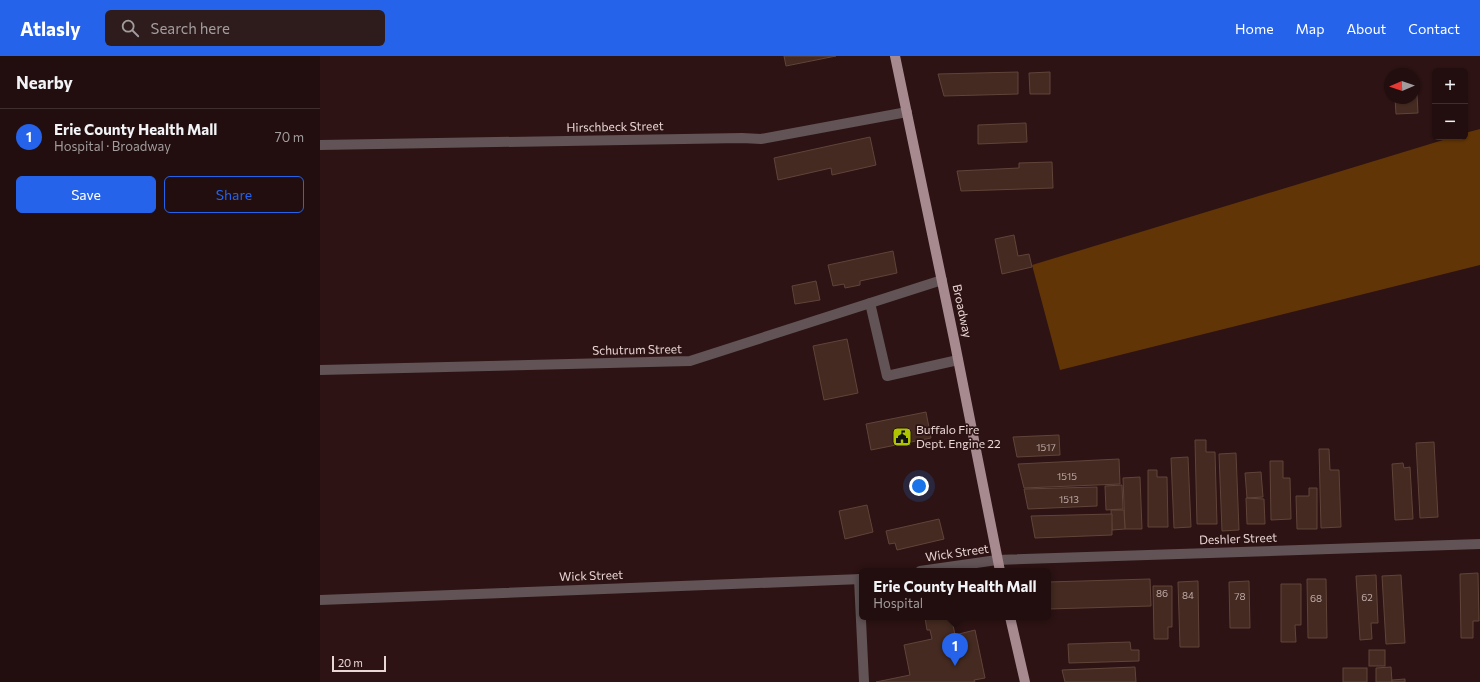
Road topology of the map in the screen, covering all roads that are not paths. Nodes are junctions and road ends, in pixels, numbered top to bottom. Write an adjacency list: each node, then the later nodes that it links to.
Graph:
1 (895, 56): 2 (main road, Broadway)
2 (907, 112): 3 (street, Hirschbeck Street); 4 (main road, Broadway)
3 (320, 145)
4 (942, 280): 5 (street, Schutrum Street); 6 (main road, Broadway)
5 (870, 303): 6 (street); 7 (street, Schutrum Street)
6 (958, 360): 9 (main road, Broadway)
7 (320, 370)
8 (1480, 544): 9 (street, Deshler Street)
9 (997, 560): 10 (street, Wick Street); 11 (main road, Broadway)
10 (941, 568)
11 (999, 568)
12 (859, 579): 13 (street, Wick Street)
13 (320, 600)
14 (862, 620): 16 (street)
15 (1011, 620): 17 (main road)
16 (864, 682)
17 (1025, 682)

